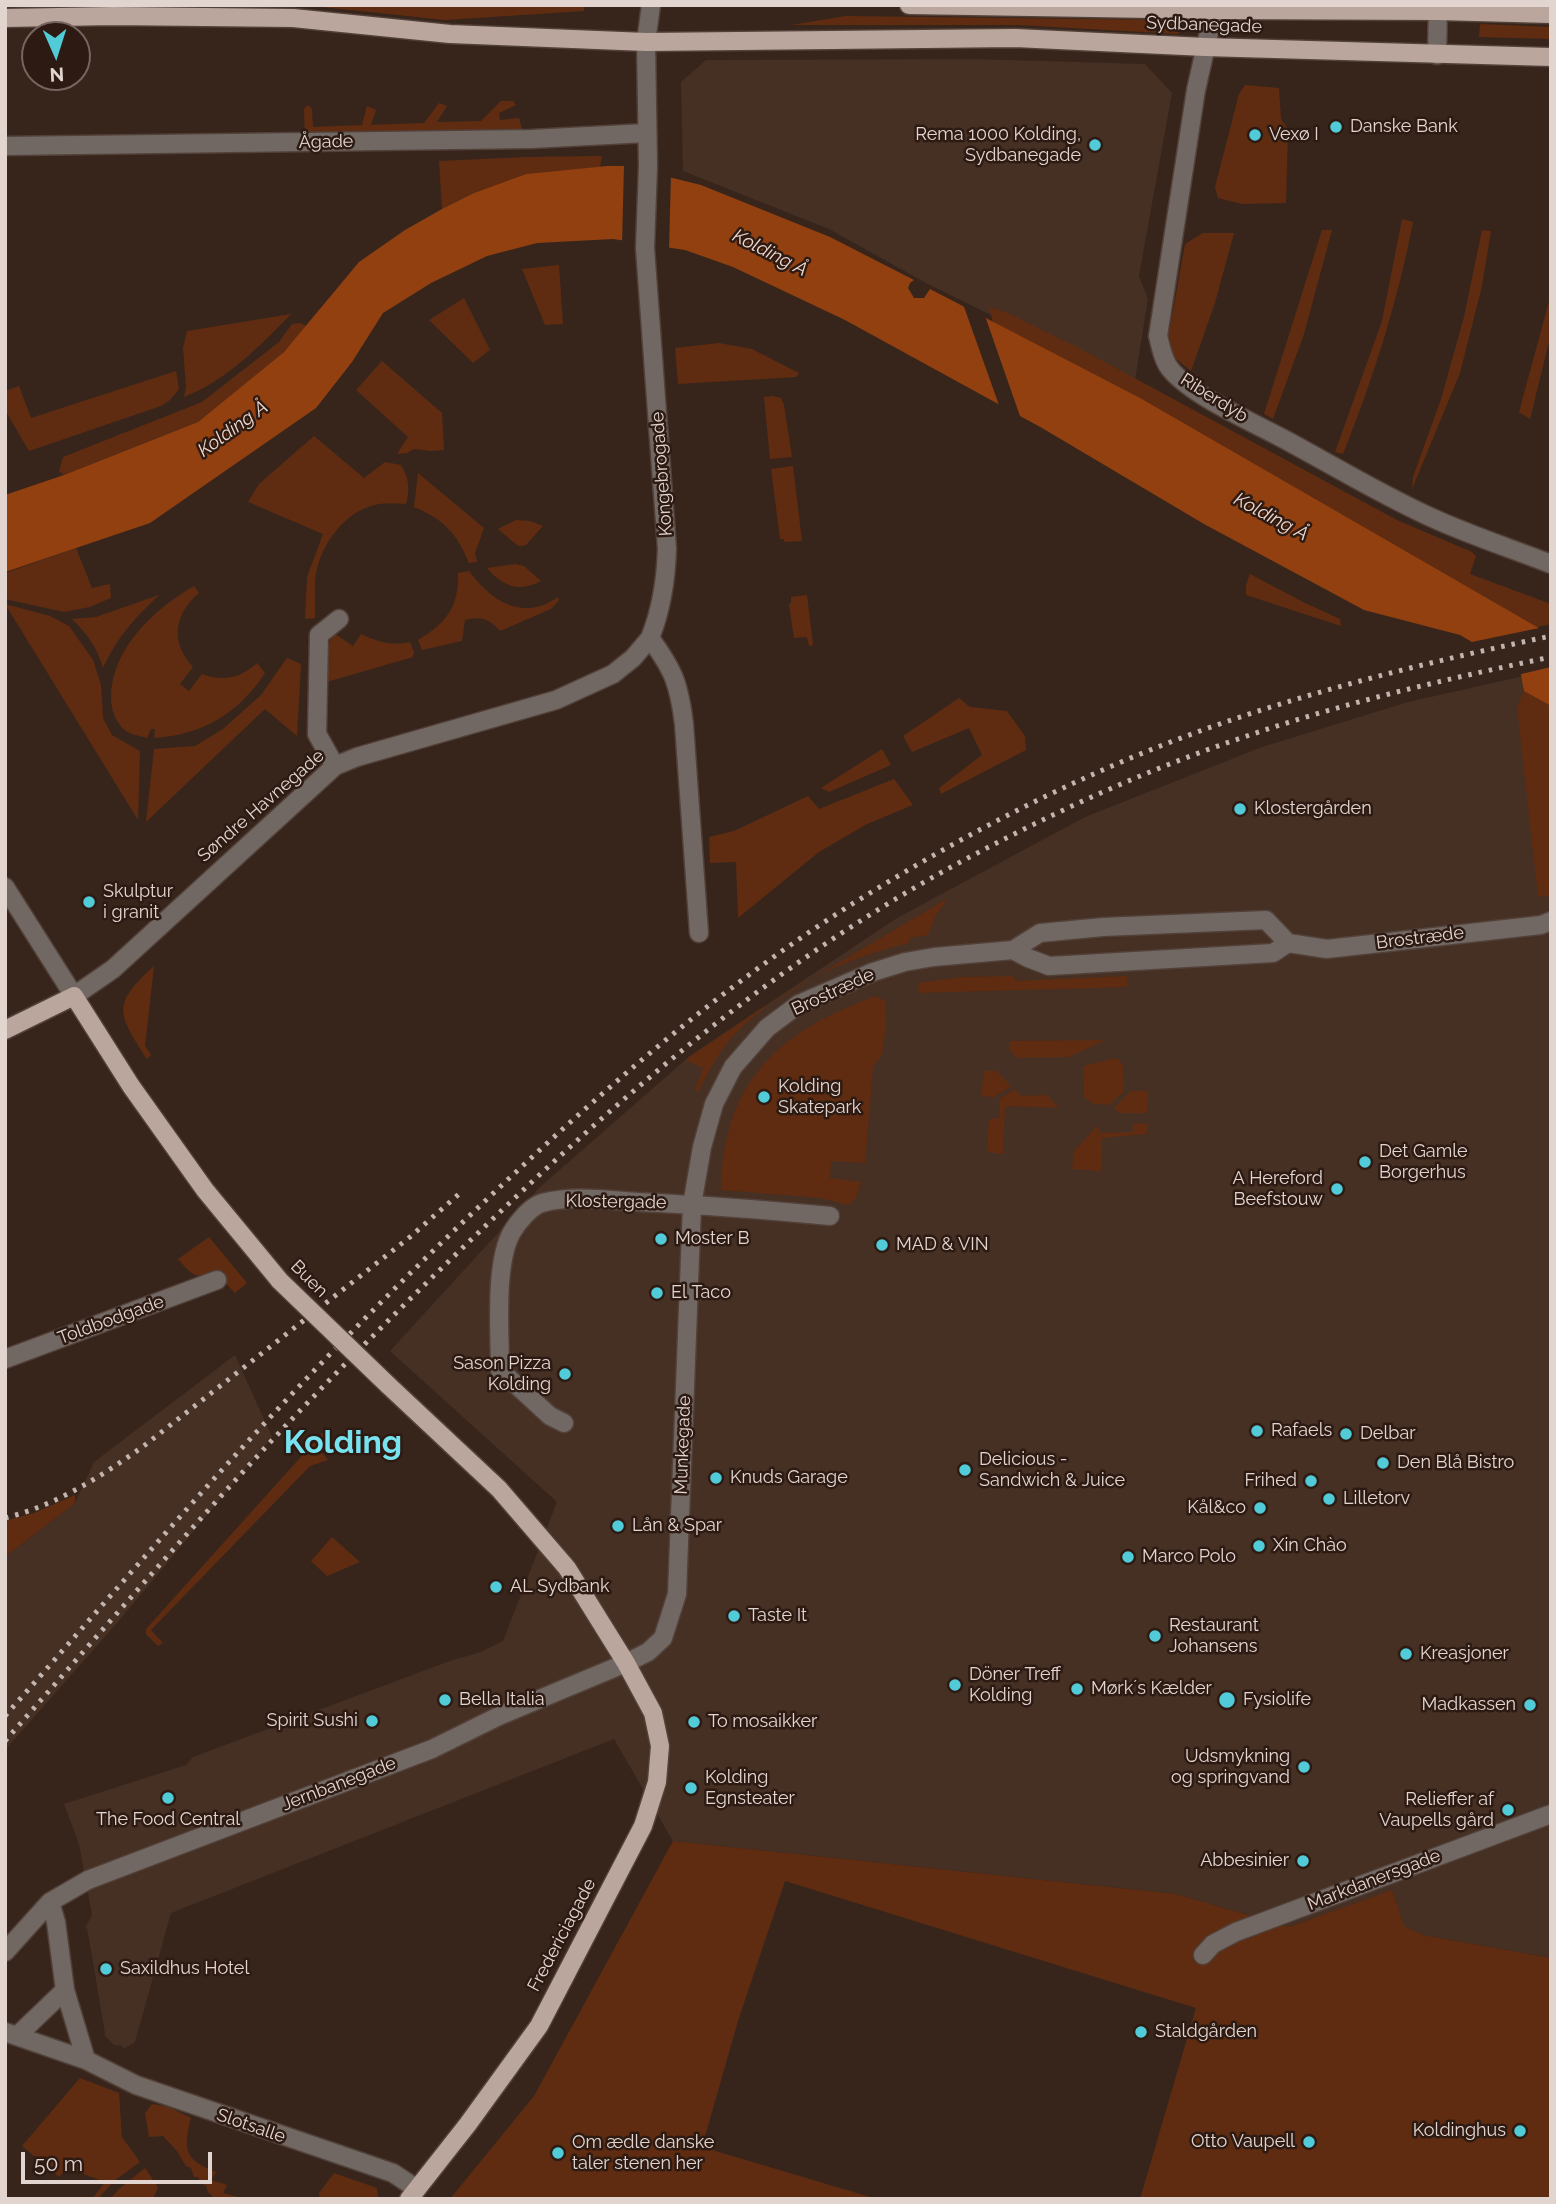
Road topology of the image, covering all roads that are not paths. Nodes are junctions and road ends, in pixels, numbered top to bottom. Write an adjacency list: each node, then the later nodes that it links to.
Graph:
1 (651, 5): 8 (street, Kongebrogade)
2 (909, 5): 3 (main road, Sydbanegade)
3 (942, 6): 5 (main road, Sydbanegade)
4 (1438, 8): 5 (main road, Sydbanegade); 6 (main road, Sydbanegade); 10 (street)
5 (1214, 10): 9 (street, Riberdyb)
6 (1551, 14)
7 (5, 18): 8 (main road, Sydbanegade)
8 (646, 42): 9 (main road, Sydbanegade); 12 (street, Kongebrogade)
9 (1205, 47): 10 (main road, Sydbanegade); 14 (street, Riberdyb)
10 (1437, 55): 11 (main road, Sydbanegade)
11 (1551, 57)
12 (648, 133): 13 (street, Ågade); 16 (street, Kongebrogade)
13 (5, 146)
14 (1551, 564)
15 (339, 619): 17 (street)
16 (650, 638): 17 (street, Søndre Havnegade); 20 (street)
17 (335, 766): 23 (street, Søndre Havnegade)
18 (5, 887): 23 (street, Buen)
19 (1551, 921): 21 (street, Brostræde)
20 (699, 933)
21 (1288, 943): 22 (street, Brostræde); 22 (street, Brostræde)
22 (1013, 950): 25 (street, Brostræde)
23 (74, 996): 24 (main road, Søndre Havnegade); 30 (main road, Buen, bridge)
24 (5, 1030)
25 (692, 1205): 26 (street, Klostergade); 29 (street, Klostergade); 30 (street, Munkegade)
26 (830, 1216)
27 (217, 1280): 28 (street, Toldbodgade)
28 (5, 1359)
29 (564, 1423)
30 (626, 1663): 32 (street, Jernbanegade); 38 (main road, Fredericiagade)
31 (1551, 1814): 34 (street, Markdanersgade)
32 (50, 1902): 33 (street, Jernbanegade); 35 (street)
33 (5, 1952)
34 (1203, 1955)
35 (65, 1990): 36 (street); 37 (street)
36 (11, 2034): 37 (street, Slotsalle)
37 (86, 2060): 38 (street, Slotsalle)
38 (413, 2194)

